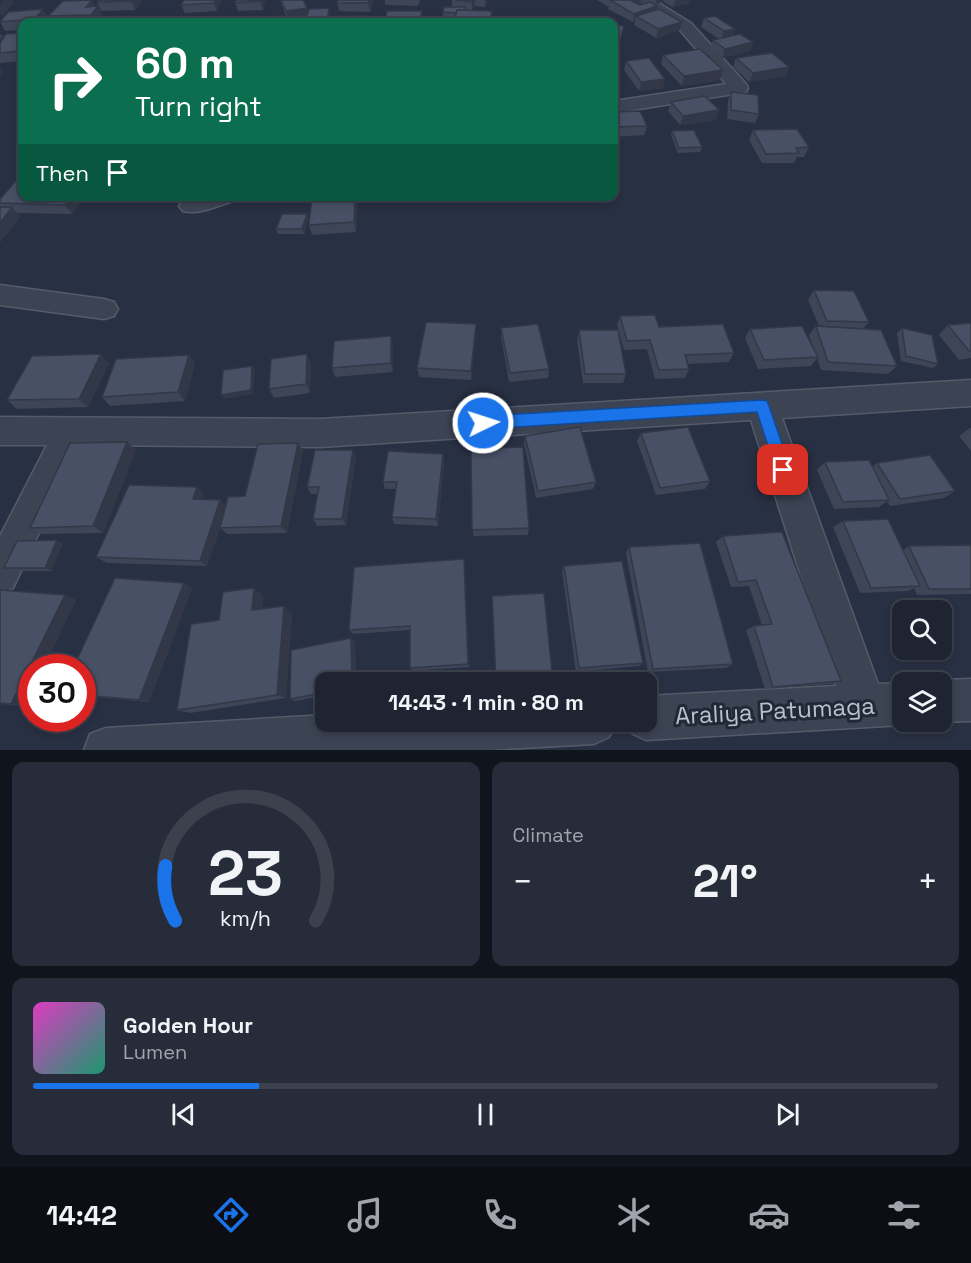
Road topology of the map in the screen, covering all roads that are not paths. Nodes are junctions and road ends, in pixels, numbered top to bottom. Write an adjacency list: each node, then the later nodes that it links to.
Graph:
1 (643, 0): 2 (street)
2 (618, 106)
3 (208, 201): 4 (street)
4 (191, 206)
5 (0, 295): 6 (street)
6 (104, 309)
7 (971, 393): 8 (street)
8 (762, 406): 10 (street); 14 (street)
9 (0, 431): 10 (street)
10 (71, 431): 11 (street)
11 (0, 575)
12 (971, 700): 13 (street)
13 (952, 701)
14 (883, 705): 15 (street, Araliya Patumaga)
15 (657, 717)
16 (420, 732): 17 (street)
17 (106, 750)

